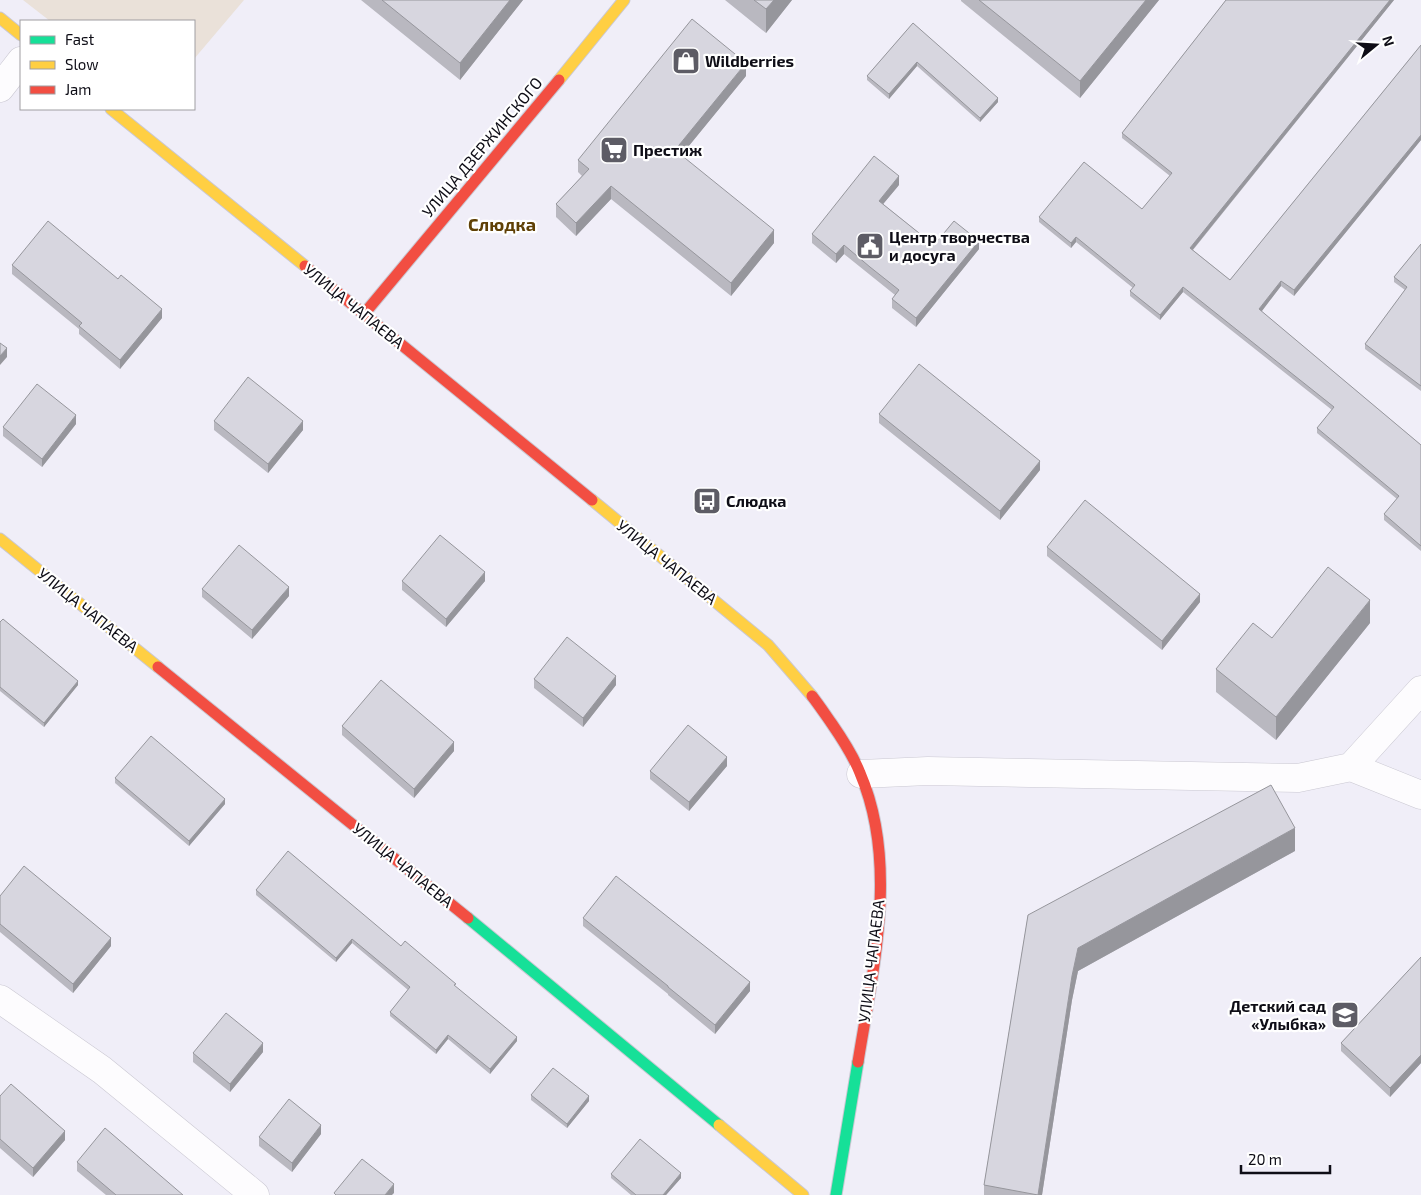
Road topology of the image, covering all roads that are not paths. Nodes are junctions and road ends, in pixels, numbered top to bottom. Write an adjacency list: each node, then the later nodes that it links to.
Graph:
1 (624, 0): 7 (main road, УЛИЦА ДЗЕРЖИНСКОГО)
2 (0, 18): 3 (main road)
3 (20, 34)
4 (20, 63): 5 (street)
5 (0, 88)
6 (112, 110): 7 (main road, УЛИЦА ЧАПАЕВА)
7 (364, 314): 11 (main road, УЛИЦА ЧАПАЕВА)
8 (0, 539): 15 (main road, УЛИЦА ЧАПАЕВА)
9 (1421, 690): 10 (street)
10 (1351, 767): 11 (street); 12 (street)
11 (861, 774): 16 (main road, УЛИЦА ЧАПАЕВА)
12 (1421, 795)
13 (0, 1000): 14 (street)
14 (256, 1195)
15 (803, 1195)
16 (836, 1195)

